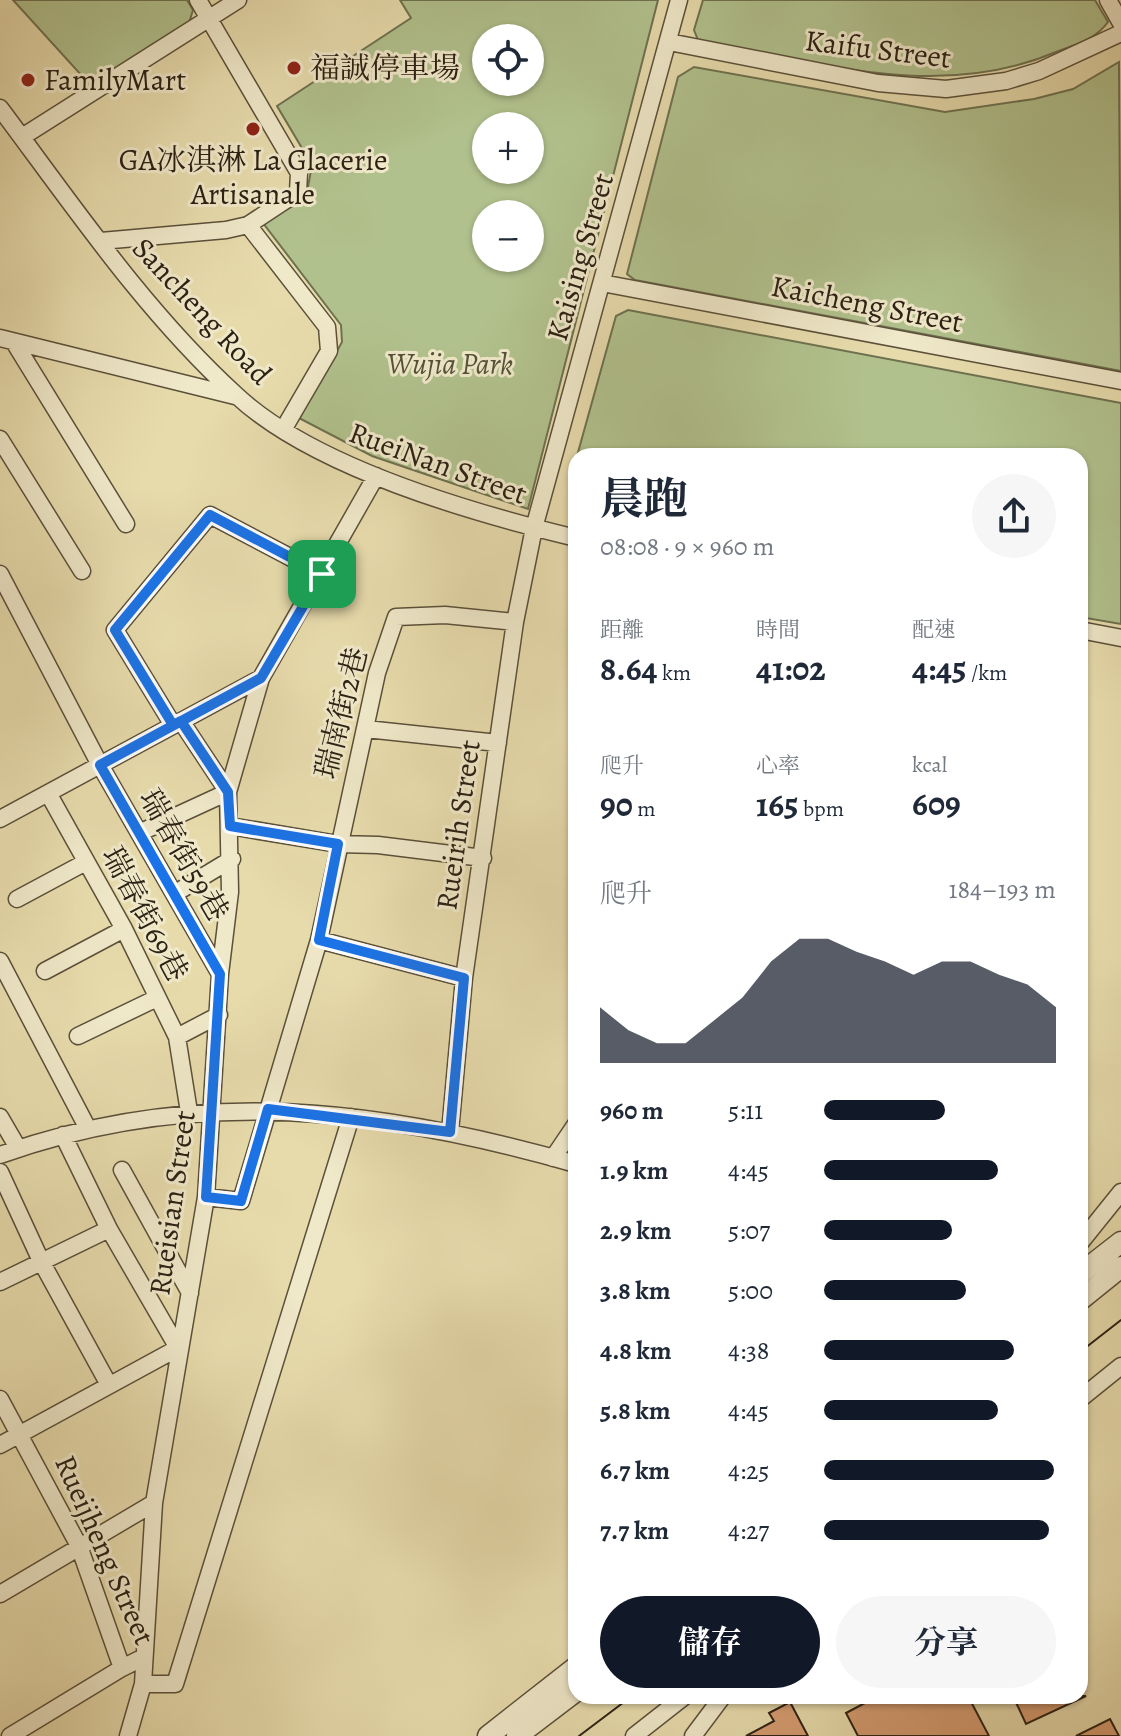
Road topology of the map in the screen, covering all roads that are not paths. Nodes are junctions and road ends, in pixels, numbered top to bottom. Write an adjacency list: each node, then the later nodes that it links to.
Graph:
1 (198, 0): 5 (street)
2 (238, 0): 5 (street)
3 (679, 0): 8 (street, Kaising Street)
4 (1108, 0): 6 (street)
5 (209, 19): 10 (street); 11 (street)
6 (1121, 23)
7 (1121, 33): 8 (street, Kaifu Street)
8 (669, 42): 13 (street, Kaising Street)
9 (0, 108): 10 (street, Sancheng Road)
10 (22, 137): 12 (street, Sancheng Road)
11 (248, 225): 12 (street); 17 (street)
12 (101, 241): 16 (street, Sancheng Road)
13 (602, 283): 15 (street, Kaicheng Street); 21 (street, Kaising Street)
14 (4, 339): 16 (street); 20 (street)
15 (1121, 381)
16 (237, 396): 17 (street, Sancheng Road)
17 (283, 430): 19 (street, RueiNan Street)
18 (0, 439): 23 (street)
19 (376, 476): 21 (street, RueiNan Street); 25 (street, Rueisian Street)
20 (126, 524)
21 (534, 528): 22 (street, RueiNan Street); 26 (street, Rueirih Street)
22 (568, 536)
23 (82, 571)
24 (0, 574): 33 (street, 瑞春街59巷)
25 (322, 574): 29 (street, Rueisian Street); 30 (street)
26 (515, 622): 31 (street, 瑞南街2巷); 32 (street, Rueirih Street)
27 (1088, 632): 28 (street)
28 (1121, 638)
29 (261, 678): 30 (street); 34 (street, Rueisian Street)
30 (177, 723): 33 (street); 34 (street)
31 (366, 729): 32 (street); 39 (street, 瑞南街2巷)
32 (498, 743): 40 (street, Rueirih Street)
33 (100, 765): 35 (street); 38 (street, 瑞春街59巷)
34 (228, 792): 37 (street, Rueisian Street); 38 (street)
35 (48, 793): 36 (street); 42 (street, 瑞春街69巷)
36 (0, 819)
37 (230, 826): 39 (street); 41 (street, Rueisian Street)
38 (139, 833): 43 (street, 瑞春街59巷)
39 (338, 844): 40 (street); 46 (street, 瑞南街2巷)
40 (483, 858): 50 (street, Rueirih Street)
41 (232, 859): 43 (street); 49 (street, Rueisian Street)
42 (86, 862): 44 (street); 45 (street, 瑞春街69巷)
43 (174, 894): 49 (street, 瑞春街59巷)
44 (17, 899)
45 (124, 929): 48 (street); 51 (street, 瑞春街69巷)
46 (319, 940): 50 (street); 55 (street, 瑞南街2巷)
47 (0, 961): 60 (street)
48 (45, 971)
49 (220, 974): 52 (street, Rueisian Street)
50 (464, 978): 61 (street, Rueirih Street)
51 (157, 998): 53 (street); 54 (street, 瑞春街69巷)
52 (219, 1015): 54 (street); 57 (street, Rueisian Street)
53 (78, 1036)
54 (177, 1037): 56 (street, 瑞春街69巷)
55 (268, 1109): 57 (street); 59 (street); 71 (street, 瑞南街2巷)
56 (189, 1112): 57 (street); 60 (street)
57 (214, 1112): 71 (street, Rueisian Street)
58 (0, 1117): 64 (street)
59 (351, 1117): 61 (street); 94 (street)
60 (87, 1127): 62 (street)
61 (450, 1132): 66 (street)
62 (63, 1135): 64 (street); 72 (street)
63 (568, 1136): 66 (street)
64 (18, 1148): 65 (street)
65 (0, 1155)
66 (553, 1158): 67 (street)
67 (568, 1162)
68 (122, 1170): 79 (street)
69 (0, 1172): 75 (street)
70 (1121, 1192): 73 (street)
71 (206, 1197): 79 (street, Rueisian Street)
72 (109, 1229): 75 (street); 81 (street)
73 (1088, 1233)
74 (1121, 1242): 77 (street)
75 (41, 1261): 78 (street); 83 (street)
76 (1121, 1267): 80 (street)
77 (1088, 1268)
78 (0, 1282)
79 (190, 1293): 81 (street, Rueisian Street)
80 (1088, 1294)
81 (178, 1348): 83 (street); 88 (street, Rueisian Street)
82 (1121, 1366): 84 (street)
83 (109, 1385): 86 (street)
84 (1088, 1393)
85 (0, 1399): 86 (street, Rueijheng Street)
86 (20, 1434): 87 (street); 89 (street, Rueijheng Street)
87 (0, 1445)
88 (154, 1503): 89 (street); 91 (street, Rueisian Street)
89 (79, 1546): 90 (street); 92 (street, Rueijheng Street)
90 (0, 1594)
91 (144, 1657): 92 (street, Rueijheng Street); 94 (street, Rueisian Street)
92 (122, 1668): 98 (street)
93 (568, 1673): 100 (street)
94 (143, 1684): 99 (street, Rueisian Street)
95 (568, 1697): 101 (street)
96 (675, 1704): 102 (street)
97 (717, 1704): 103 (street)
98 (10, 1736)
99 (128, 1736)
100 (488, 1736)
101 (517, 1736)
102 (634, 1736)
103 (693, 1736)

